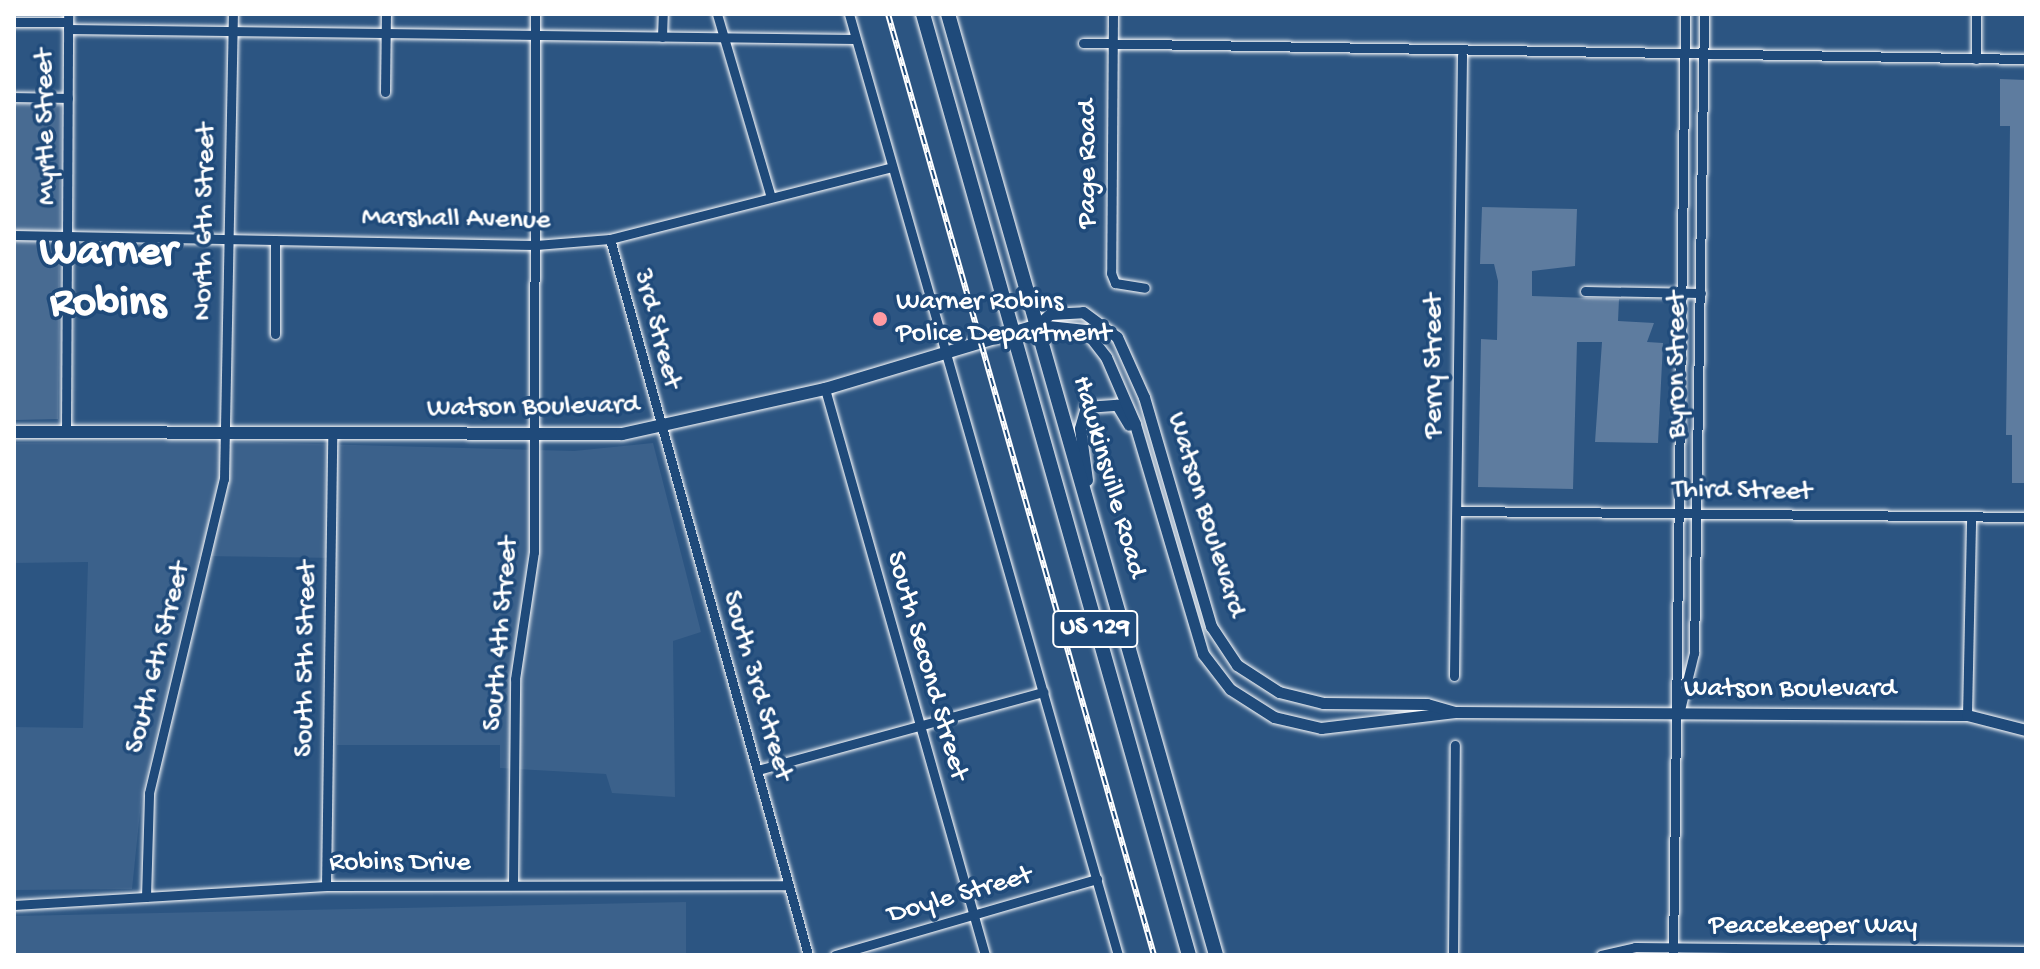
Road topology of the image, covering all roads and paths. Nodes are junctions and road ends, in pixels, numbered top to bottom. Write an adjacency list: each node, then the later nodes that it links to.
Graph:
1 (233, 14): 15 (street, North 6th Street)
2 (386, 14): 16 (street)
3 (535, 14): 17 (street, South 4th Street)
4 (663, 14): 18 (street)
5 (717, 14): 19 (street)
6 (849, 14): 20 (street)
7 (923, 14): 47 (main road, Hawkinsville Road / US 129)
8 (948, 14): 45 (main road, Hawkinsville Road / US 129)
9 (1113, 14): 22 (street, Page Road)
10 (1685, 14): 24 (street, Byron Street)
11 (1704, 14): 25 (street, Byron Street)
12 (1976, 14): 26 (street)
13 (14, 22): 14 (street)
14 (68, 22): 15 (street); 30 (street, Myrtle Street)
15 (234, 27): 16 (street); 38 (street, North 6th Street)
16 (386, 29): 17 (street); 28 (street)
17 (536, 35): 18 (street); 40 (street, South 4th Street)
18 (662, 37): 19 (street)
19 (722, 39): 20 (street); 34 (street)
20 (855, 39): 31 (street)
21 (1083, 43): 22 (street)
22 (1112, 43): 23 (street); 41 (street, Page Road)
23 (1462, 55): 24 (street); 59 (street, Perry Street)
24 (1684, 56): 25 (street); 32 (street, Byron Street)
25 (1704, 56): 26 (street); 33 (street, Byron Street)
26 (1976, 59): 27 (street)
27 (2026, 59)
28 (385, 92)
29 (14, 97): 30 (street)
30 (68, 98): 36 (street, Myrtle Street)
31 (889, 168): 34 (street, Marshall Avenue); 48 (street)
32 (1683, 183): 33 (street); 43 (street, Byron Street)
33 (1702, 184): 44 (street, Byron Street)
34 (770, 194): 37 (street, Marshall Avenue)
35 (14, 235): 36 (street, Marshall Avenue)
36 (70, 239): 38 (street, Marshall Avenue); 52 (street, Myrtle Street)
37 (610, 239): 40 (street, Marshall Avenue); 50 (street, 3rd Street)
38 (226, 240): 39 (street, Marshall Avenue); 51 (street, North 6th Street)
39 (275, 240): 40 (street, Marshall Avenue); 46 (street)
40 (536, 245): 55 (street, South 4th Street)
41 (1145, 288)
42 (1585, 291): 43 (street)
43 (1682, 293): 44 (street); 57 (street, Byron Street)
44 (1701, 293): 58 (street, Byron Street)
45 (1038, 325): 47 (main road, Watson Boulevard); 56 (street, Watson Boulevard); 62 (main road, Hawkinsville Road / US 129); 67 (street, Watson Boulevard)
46 (275, 334)
47 (1011, 334): 48 (main road, Watson Boulevard); 87 (main road, Hawkinsville Road / US 129)
48 (946, 353): 49 (main road, Watson Boulevard); 66 (street)
49 (825, 389): 50 (main road, Watson Boulevard); 70 (street, South Second Street)
50 (660, 429): 55 (main road, Watson Boulevard); 73 (street, South 3rd Street)
51 (224, 430): 52 (main road, Watson Boulevard); 54 (main road, Watson Boulevard); 78 (street, South 6th Street)
52 (66, 431): 53 (main road, Watson Boulevard)
53 (14, 432)
54 (332, 433): 55 (main road, Watson Boulevard); 77 (street, South 5th Street)
55 (532, 434): 75 (street, South 4th Street)
56 (1143, 455): 62 (street); 67 (street, Watson Boulevard)
57 (1681, 460): 58 (street); 60 (street, Byron Street)
58 (1700, 460): 61 (street, Byron Street)
59 (1457, 511): 60 (street, Third Street); 65 (street, Perry Street)
60 (1681, 513): 61 (street, Third Street); 68 (street, Byron Street)
61 (1699, 513): 63 (street, Third Street); 68 (street, Byron Street)
62 (1093, 516): 88 (main road, Hawkinsville Road / US 129)
63 (1971, 516): 64 (street, Third Street); 69 (street)
64 (2026, 517)
65 (1454, 676)
66 (1044, 692): 70 (street); 74 (street)
67 (1455, 712): 68 (street, Watson Boulevard)
68 (1679, 714): 69 (street, Watson Boulevard); 82 (street, Byron Street)
69 (1967, 715): 71 (street, Watson Boulevard)
70 (919, 726): 73 (street); 80 (street, South Second Street)
71 (2026, 730)
72 (1455, 745): 89 (street)
73 (758, 770): 76 (street, South 3rd Street)
74 (1097, 879): 80 (street, Doyle Street); 86 (street)
75 (513, 885): 76 (street, Robins Drive); 77 (street, Robins Drive)
76 (787, 885): 83 (street, South 3rd Street)
77 (326, 886): 78 (street, Robins Drive)
78 (146, 897): 79 (street, Robins Drive)
79 (14, 905)
80 (973, 914): 84 (street, Doyle Street); 85 (street, South Second Street)
81 (2026, 951): 82 (street, Peacekeeper Way)
82 (1673, 952): 90 (street, Peacekeeper Way)
83 (808, 955)
84 (835, 955)
85 (985, 955)
86 (1118, 955)
87 (1189, 955)
88 (1216, 955)
89 (1453, 955)
90 (1601, 955)

